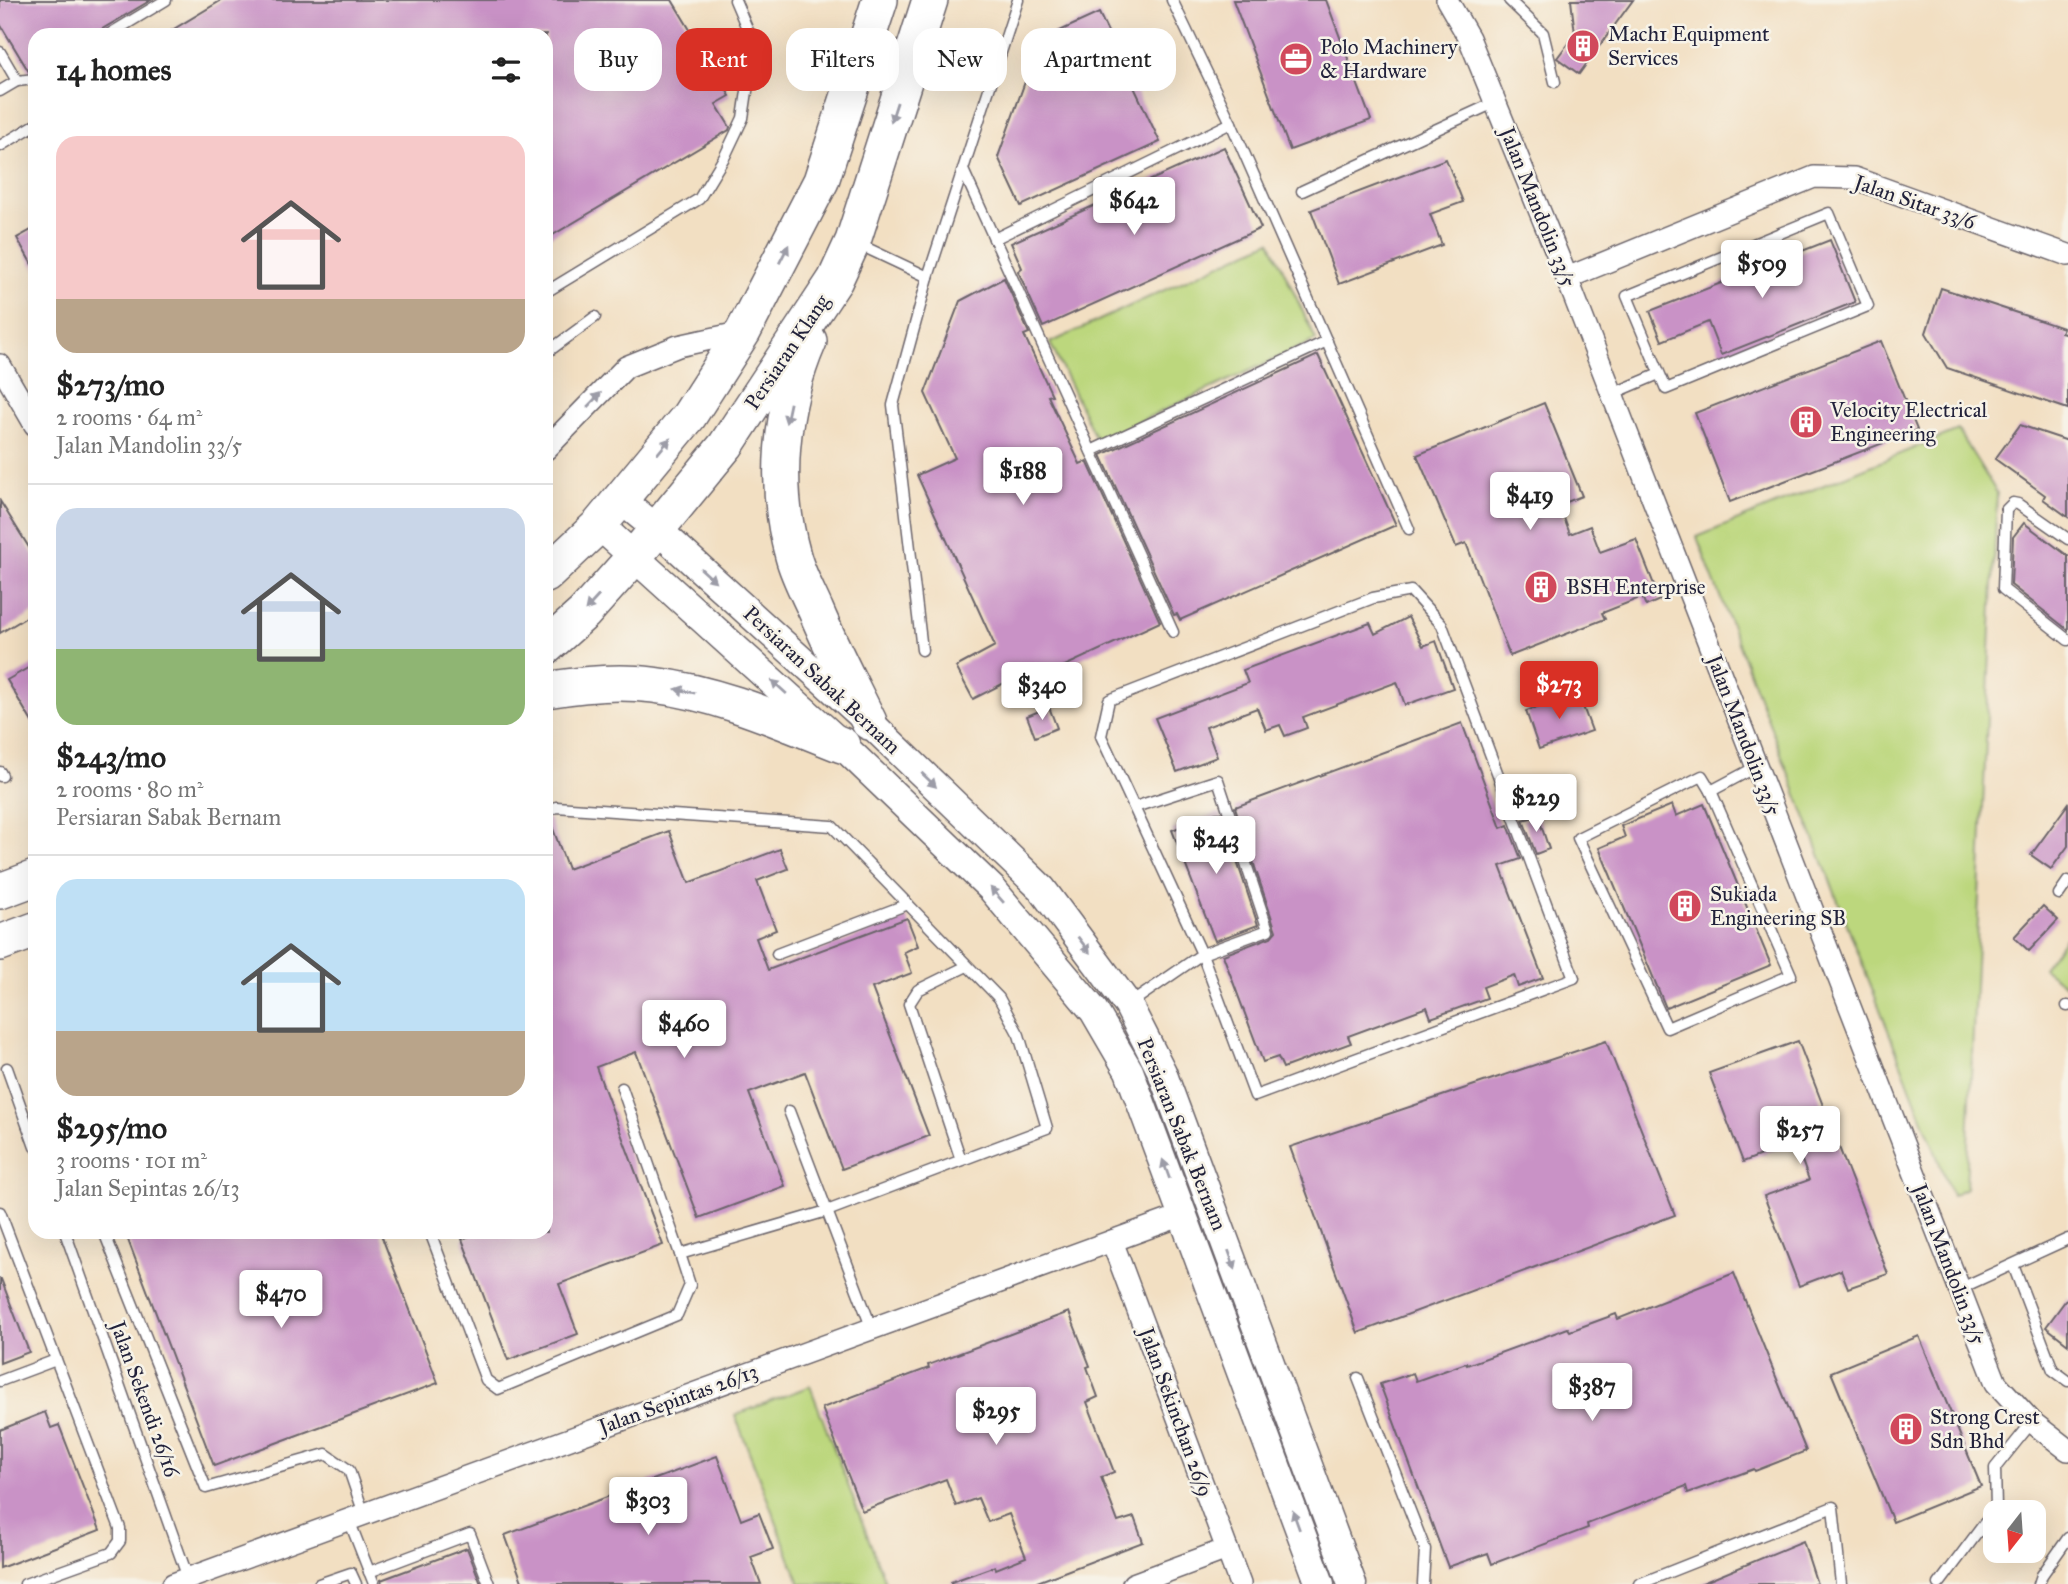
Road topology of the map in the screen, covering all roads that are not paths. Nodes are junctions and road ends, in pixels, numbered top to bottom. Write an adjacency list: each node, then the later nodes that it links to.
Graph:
1 (166, 0): 9 (lane)
2 (735, 0): 27 (lane)
3 (880, 0): 29 (main road, one-way to 3)
4 (930, 0): 22 (main road, Persiaran Klang, one-way to 22)
5 (1018, 0): 19 (lane)
6 (1172, 0): 16 (lane)
7 (1509, 0): 13 (lane)
8 (1452, 2): 15 (street, Jalan Mandolin 33/5)
9 (120, 28)
10 (0, 52): 12 (lane)
11 (28, 80): 12 (lane)
12 (17, 81): 14 (lane)
13 (1555, 82)
14 (0, 91)
15 (1496, 102): 20 (lane); 25 (street, Jalan Mandolin 33/5)
16 (1231, 123): 21 (lane); 30 (lane)
17 (28, 129): 18 (lane)
18 (0, 146)
19 (964, 172): 21 (lane); 24 (lane)
20 (1302, 191)
21 (994, 239): 37 (lane)
22 (853, 241): 24 (lane); 26 (main road, Persiaran Klang)
23 (2068, 255): 25 (street, Jalan Sitar 33/6)
24 (928, 277): 47 (lane)
25 (1567, 278): 34 (street, Jalan Mandolin 33/5)
26 (835, 280): 40 (main road, Persiaran Klang); 49 (main road, one-way to 49)
27 (553, 288)
28 (595, 317): 31 (lane)
29 (743, 332): 36 (street, one-way to 29); 38 (main road, one-way to 29)
30 (1327, 341): 37 (lane); 39 (lane)
31 (553, 348)
32 (0, 365): 35 (street)
33 (1660, 374): 33 (lane); 34 (lane)
34 (1612, 394): 51 (street, Jalan Mandolin 33/5)
35 (28, 413)
36 (553, 442)
37 (1091, 451): 44 (lane)
38 (609, 512): 40 (street, Persiaran Sabak Bernam); 42 (street, Persiaran Sabak Bernam); 43 (main road)
39 (1409, 529)
40 (657, 530): 42 (main road, Persiaran Klang); 49 (street, Persiaran Sabak Bernam, one-way to 49)
41 (2068, 539): 45 (lane)
42 (635, 556): 46 (main road, Persiaran Klang, one-way to 46); 50 (street, Persiaran Sabak Bernam, one-way to 42)
43 (553, 568)
44 (1172, 632)
45 (2068, 640)
46 (553, 641)
47 (922, 650)
48 (553, 689): 50 (main road, one-way to 48)
49 (869, 722): 65 (street, Persiaran Sabak Bernam, one-way to 65)
50 (842, 745): 73 (street, Persiaran Sabak Bernam, one-way to 50)
51 (1756, 766): 52 (lane); 81 (street, Jalan Mandolin 33/5)
52 (1711, 791): 52 (lane)
53 (1135, 807): 63 (lane); 63 (lane); 63 (lane)
54 (553, 808): 59 (lane)
55 (28, 881): 57 (main road)
56 (2068, 881): 58 (lane)
57 (0, 891)
58 (2059, 894)
59 (908, 904): 62 (lane); 64 (lane)
60 (28, 933): 61 (main road)
61 (0, 943)
62 (777, 954)
63 (1202, 954): 65 (lane)
64 (967, 966): 70 (lane); 70 (lane)
65 (1128, 1005): 102 (street, Persiaran Sabak Bernam, one-way to 102)
66 (7, 1068): 69 (lane)
67 (622, 1088): 79 (lane)
68 (789, 1111): 71 (lane)
69 (28, 1127)
70 (961, 1160): 71 (lane)
71 (827, 1211): 79 (lane); 82 (lane)
72 (0, 1212): 83 (lane)
73 (1183, 1215): 78 (street, Jalan Sepintas 26/13); 101 (street, Persiaran Sabak Bernam, one-way to 73)
74 (67, 1239): 93 (lane, Jalan Sekendi 26/16)
75 (107, 1239): 89 (lane)
76 (433, 1239): 79 (lane)
77 (2068, 1239): 80 (lane)
78 (1112, 1241): 82 (street, Jalan Sepintas 26/13); 91 (street, Jalan Sekinchan 26/9)
79 (681, 1254)
80 (2012, 1265): 81 (lane); 86 (lane)
81 (1959, 1289): 87 (street, Jalan Mandolin 33/5)
82 (872, 1329): 89 (street, Jalan Sepintas 26/13)
83 (57, 1360): 85 (lane); 94 (lane)
84 (1358, 1378): 103 (lane)
85 (0, 1381)
86 (2068, 1381)
87 (2032, 1422): 88 (street, Jalan Mandolin 33/5); 106 (lane)
88 (2068, 1450)
89 (357, 1517): 92 (lane); 93 (street, Jalan Sepintas 26/13)
90 (2068, 1538): 107 (lane)
91 (1227, 1549): 99 (street); 100 (street, Jalan Sekinchan 26/9)
92 (369, 1572): 97 (lane); 98 (lane)
93 (184, 1582)
94 (25, 1584)
95 (319, 1584): 96 (lane)
96 (356, 1584)
97 (373, 1584)
98 (489, 1584)
99 (1133, 1584)
100 (1240, 1584)
101 (1320, 1584)
102 (1352, 1584)
103 (1423, 1584)
104 (1639, 1584): 105 (lane)
105 (1841, 1584)
106 (1939, 1584)
107 (2039, 1584)

